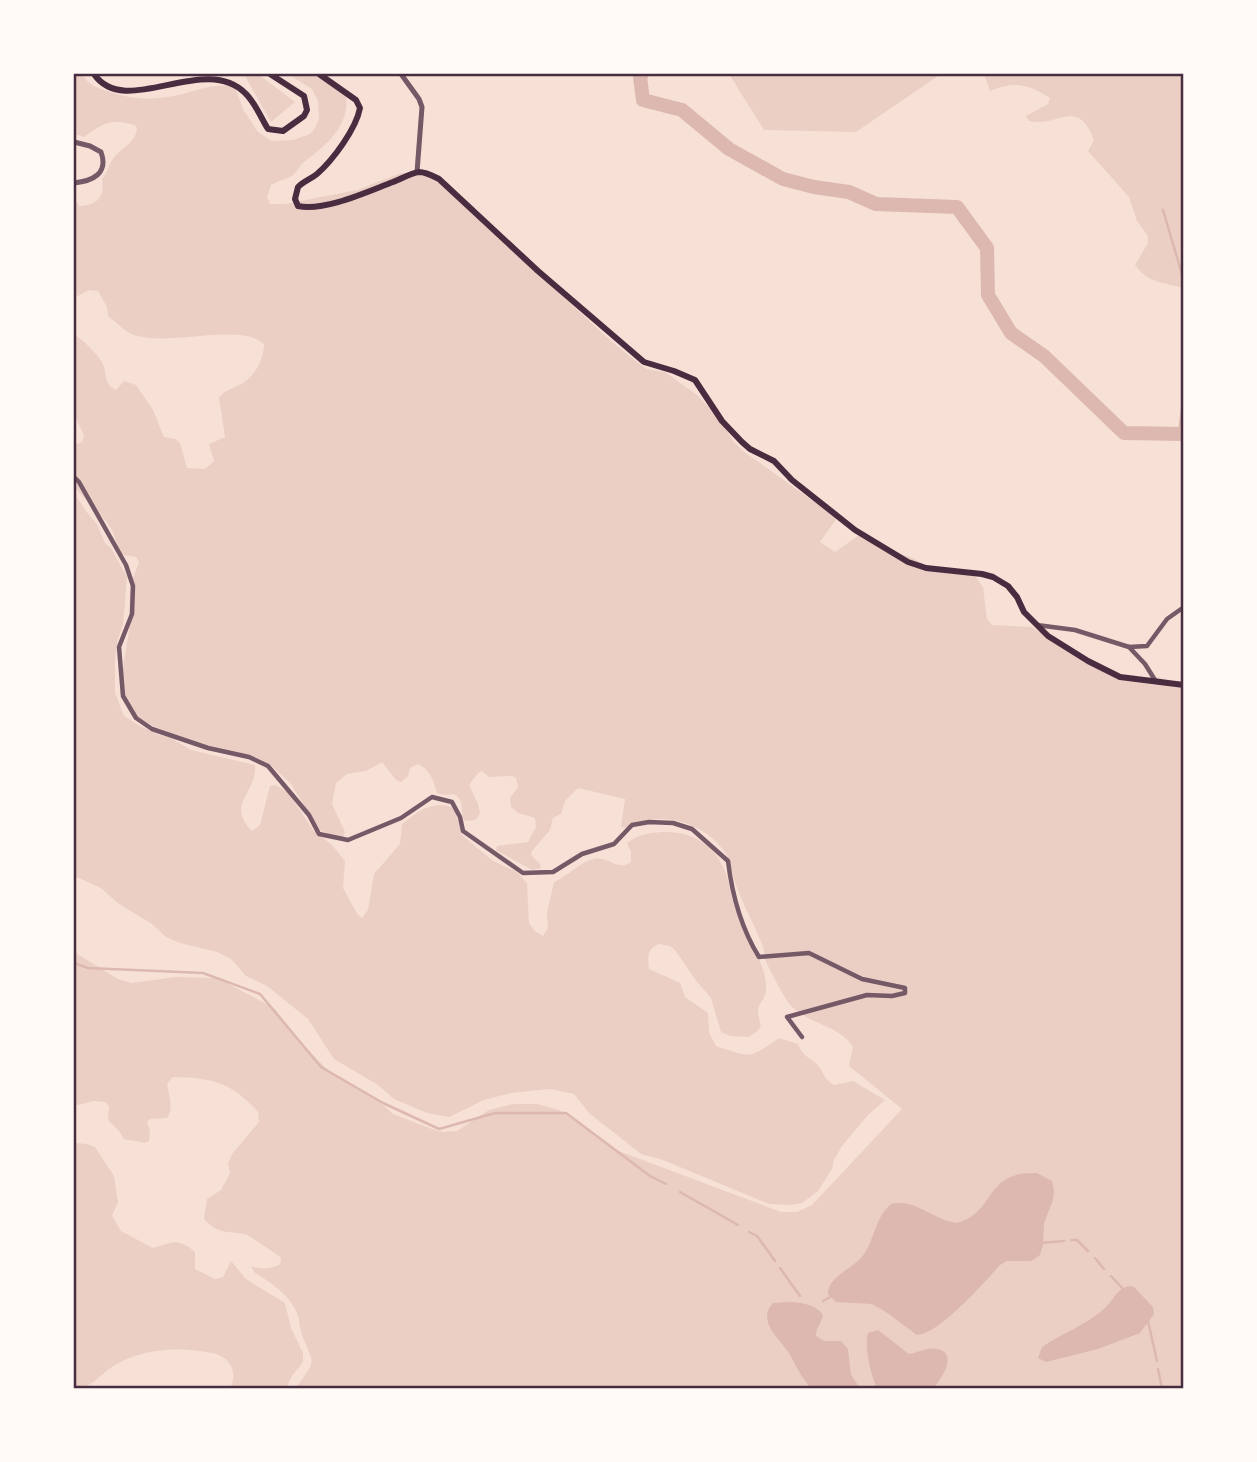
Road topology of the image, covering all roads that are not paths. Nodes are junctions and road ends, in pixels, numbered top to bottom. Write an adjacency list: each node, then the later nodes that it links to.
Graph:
1 (94, 74): 2 (main road)
2 (270, 74)
3 (319, 74): 6 (main road)
4 (401, 74): 6 (street)
5 (74, 142): 7 (street)
6 (417, 172): 10 (main road)
7 (74, 183)
8 (74, 477): 14 (street)
9 (1184, 607): 11 (street)
10 (1036, 625): 11 (street); 12 (main road)
11 (1129, 647): 12 (street)
12 (1155, 680): 13 (main road)
13 (1184, 685)
14 (802, 1037)

